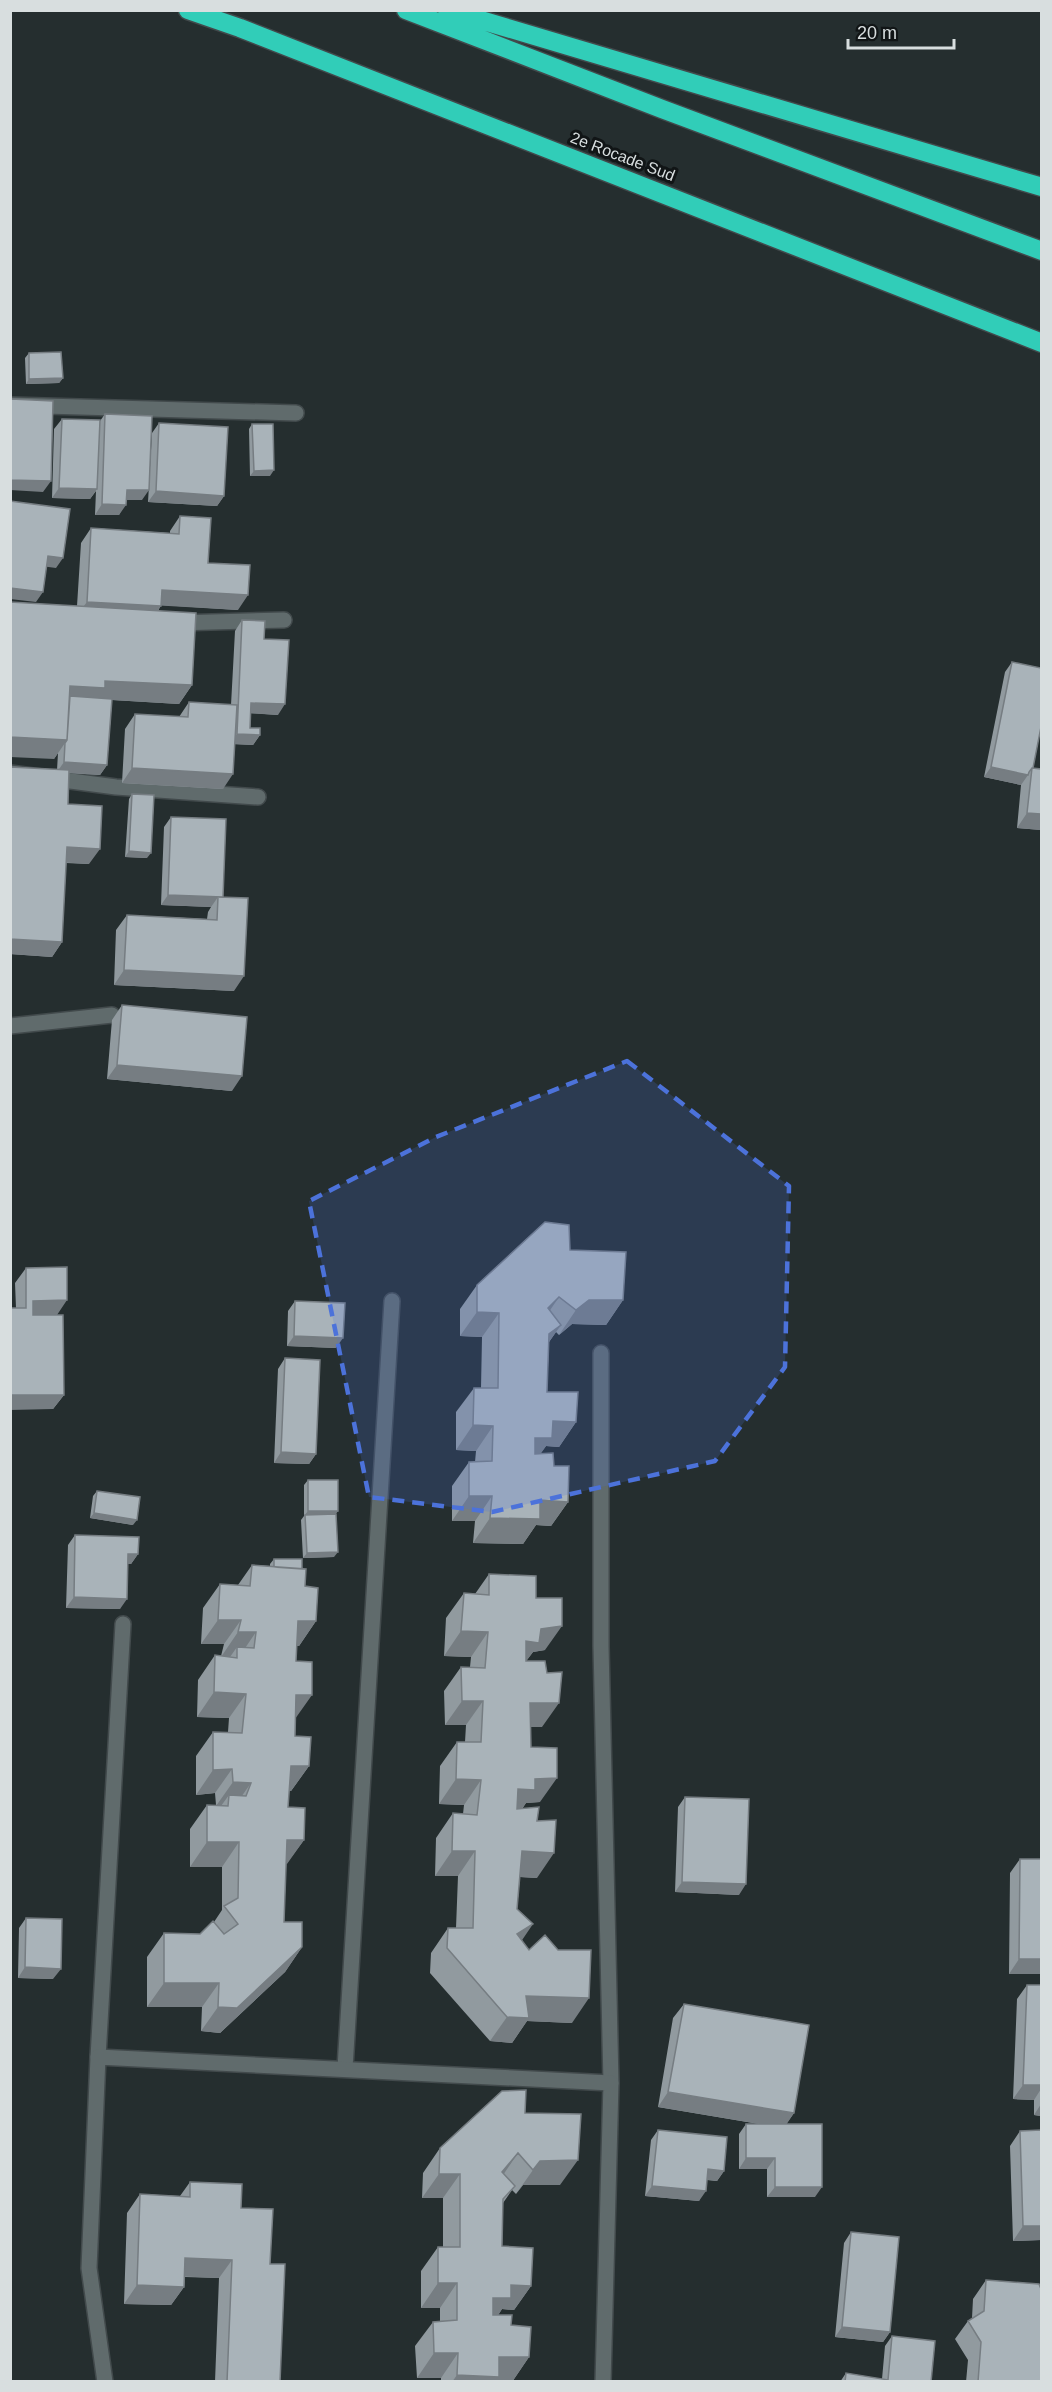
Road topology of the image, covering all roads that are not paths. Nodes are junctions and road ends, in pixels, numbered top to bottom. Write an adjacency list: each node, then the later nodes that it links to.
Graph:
1 (188, 10): 6 (highway, 2e Rocade Sud)
2 (406, 10): 5 (highway)
3 (447, 10): 4 (highway)
4 (1041, 187)
5 (1041, 251)
6 (1041, 343)
7 (10, 405): 8 (street)
8 (296, 413)
9 (284, 620): 10 (street)
10 (158, 623)
11 (10, 773): 12 (street)
12 (258, 797)
13 (112, 1015): 14 (street)
14 (10, 1026)
15 (392, 1301): 19 (street)
16 (601, 1353): 20 (street)
17 (123, 1624): 18 (street)
18 (98, 2057): 19 (street); 21 (street)
19 (345, 2068): 20 (street)
20 (611, 2083): 22 (street)
21 (105, 2382)
22 (603, 2382)

